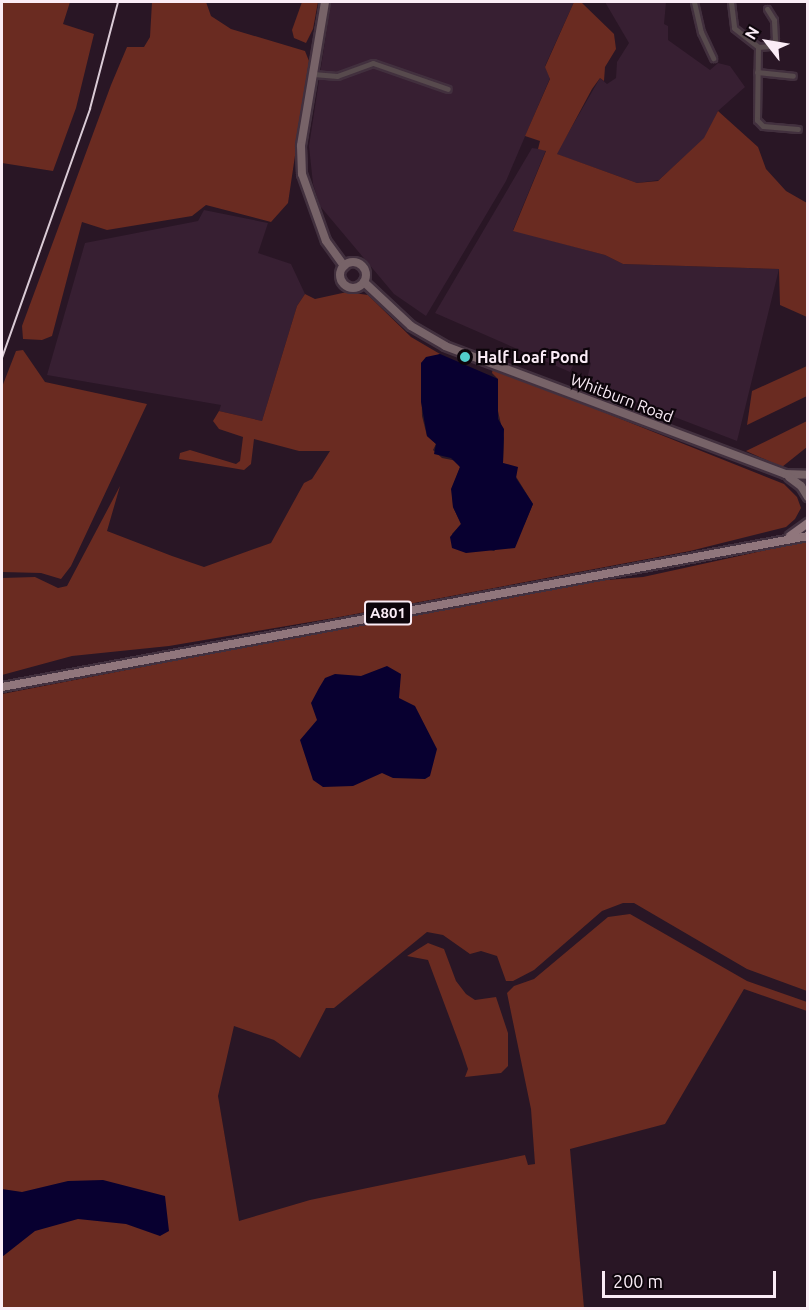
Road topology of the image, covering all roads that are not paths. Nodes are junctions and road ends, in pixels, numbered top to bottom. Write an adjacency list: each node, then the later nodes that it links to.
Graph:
1 (325, 2): 8 (main road)
2 (694, 2): 6 (street)
3 (731, 2): 5 (street)
4 (767, 9): 5 (street)
5 (758, 47): 7 (street)
6 (713, 58)
7 (757, 72): 9 (street); 11 (street)
8 (313, 74): 10 (street); 12 (main road)
9 (793, 76)
10 (447, 89)
11 (798, 129)
12 (344, 266): 13 (main road); 13 (main road)
13 (364, 282): 14 (main road, Whitburn Road)
14 (785, 474): 15 (main road, Whitburn Road); 16 (main road, Whitburn Road)
15 (807, 476)
16 (807, 497)
17 (807, 523): 19 (main road, A801)
18 (807, 536): 19 (main road, A801)
19 (776, 541): 20 (main road, A801)
20 (2, 687)

